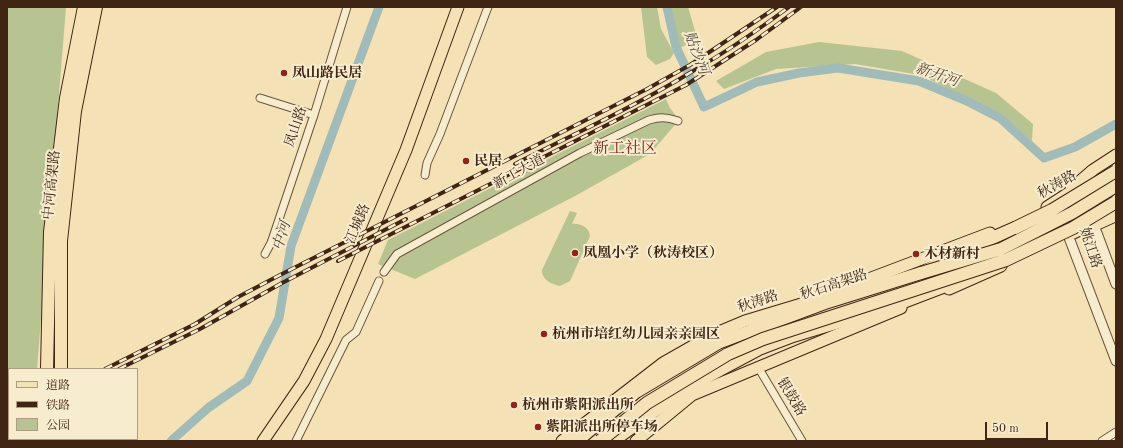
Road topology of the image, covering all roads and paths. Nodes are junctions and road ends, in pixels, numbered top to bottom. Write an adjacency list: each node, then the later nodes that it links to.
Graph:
1 (84, 7): 28 (highway, 中河高架路)
2 (96, 7): 29 (highway, 中河高架路)
3 (458, 7): 31 (main road, 江城路)
4 (488, 7): 11 (street)
5 (345, 8): 7 (street, 凤山路)
6 (260, 98): 7 (street)
7 (314, 115): 20 (street, 凤山路)
8 (678, 121): 22 (street, 新工大道)
9 (1116, 155): 13 (main road)
10 (1116, 172): 13 (main road, 秋涛路); 23 (highway, bridge)
11 (425, 175)
12 (1116, 186): 23 (highway, 秋石高架路, bridge)
13 (1066, 194): 18 (street, 姚江路); 19 (street, 姚江路); 33 (main road, 秋涛路)
14 (1116, 202): 35 (highway, 秋石高架路, bridge)
15 (1116, 210): 18 (main road)
16 (1116, 215): 18 (highway)
17 (1116, 220): 18 (main road)
18 (1094, 225): 19 (main road); 25 (street, 姚江路)
19 (1068, 235): 21 (main road); 26 (street, 姚江路)
20 (265, 254)
21 (1010, 261): 27 (main road); 36 (highway)
22 (384, 272)
23 (921, 273): 34 (highway, 秋石高架路)
24 (379, 281): 32 (street)
25 (1116, 284)
26 (1116, 361)
27 (758, 367): 37 (main road); 38 (street, 银鼓路)
28 (47, 368)
29 (61, 368)
30 (1116, 432): 39 (street)
31 (263, 441)
32 (296, 441)
33 (562, 441)
34 (577, 441)
35 (600, 441)
36 (613, 441)
37 (636, 441)
38 (802, 441)
39 (1102, 441)

